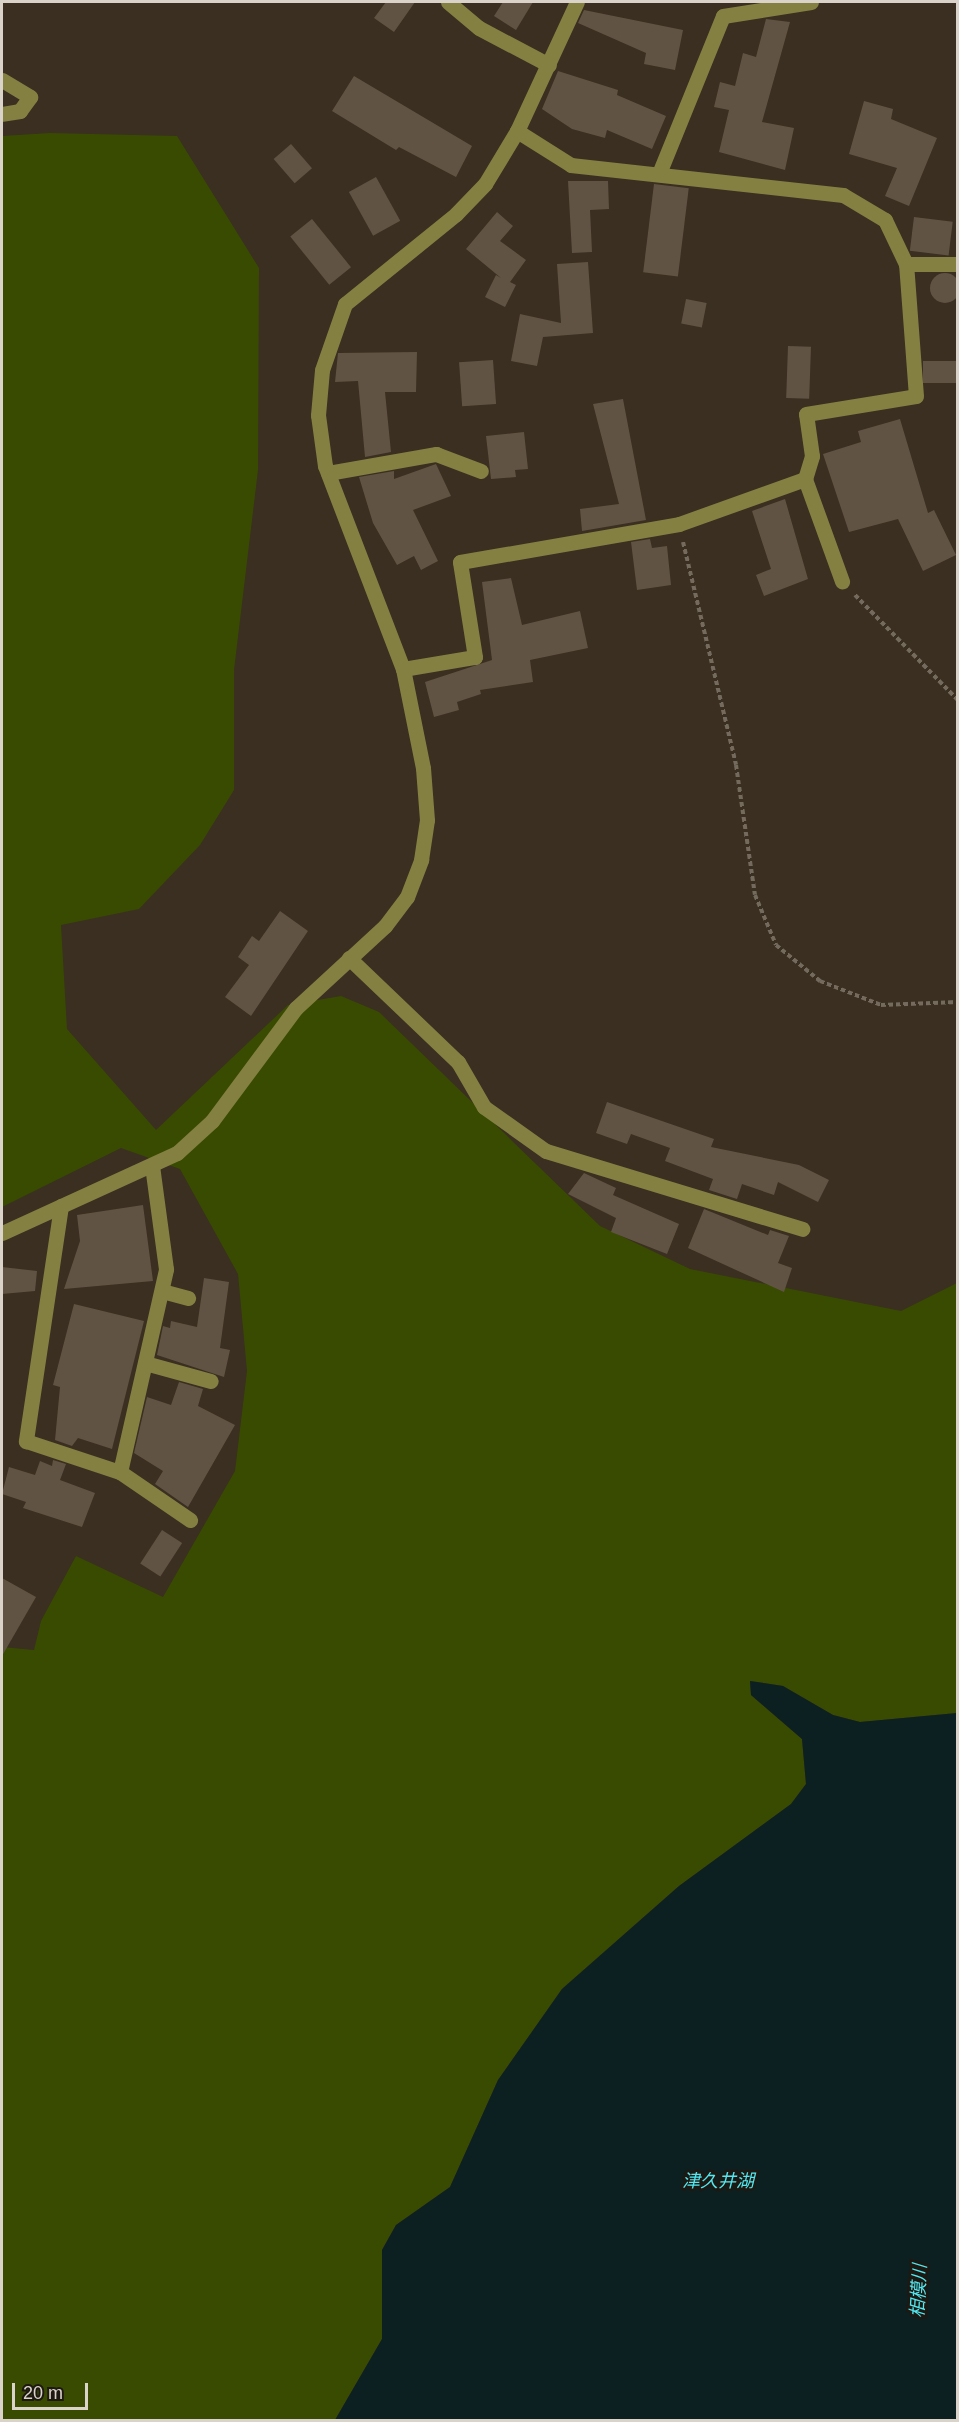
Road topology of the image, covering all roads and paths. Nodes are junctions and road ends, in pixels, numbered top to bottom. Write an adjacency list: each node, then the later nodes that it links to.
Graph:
1 (448, 2): 4 (street)
2 (577, 2): 4 (street)
3 (811, 2): 8 (street)
4 (549, 65): 7 (street)
5 (2, 80): 6 (street)
6 (2, 114)
7 (517, 131): 8 (street); 12 (street)
8 (660, 171): 9 (street)
9 (906, 264): 10 (street); 13 (street)
10 (957, 264)
11 (481, 471): 12 (street)
12 (328, 473): 16 (street)
13 (805, 479): 14 (street); 15 (street)
14 (679, 524): 16 (street); 19 (path)
15 (842, 581): 17 (path)
16 (403, 669): 18 (street)
17 (957, 700)
18 (349, 958): 20 (street); 22 (street)
19 (957, 1002)
20 (152, 1165): 21 (street); 24 (street)
21 (61, 1206): 23 (street); 28 (street)
22 (802, 1229)
23 (2, 1233)
24 (162, 1291): 25 (street); 26 (street)
25 (188, 1298)
26 (145, 1363): 27 (street); 28 (street)
27 (211, 1381)
28 (120, 1472): 29 (street)
29 (190, 1520)

